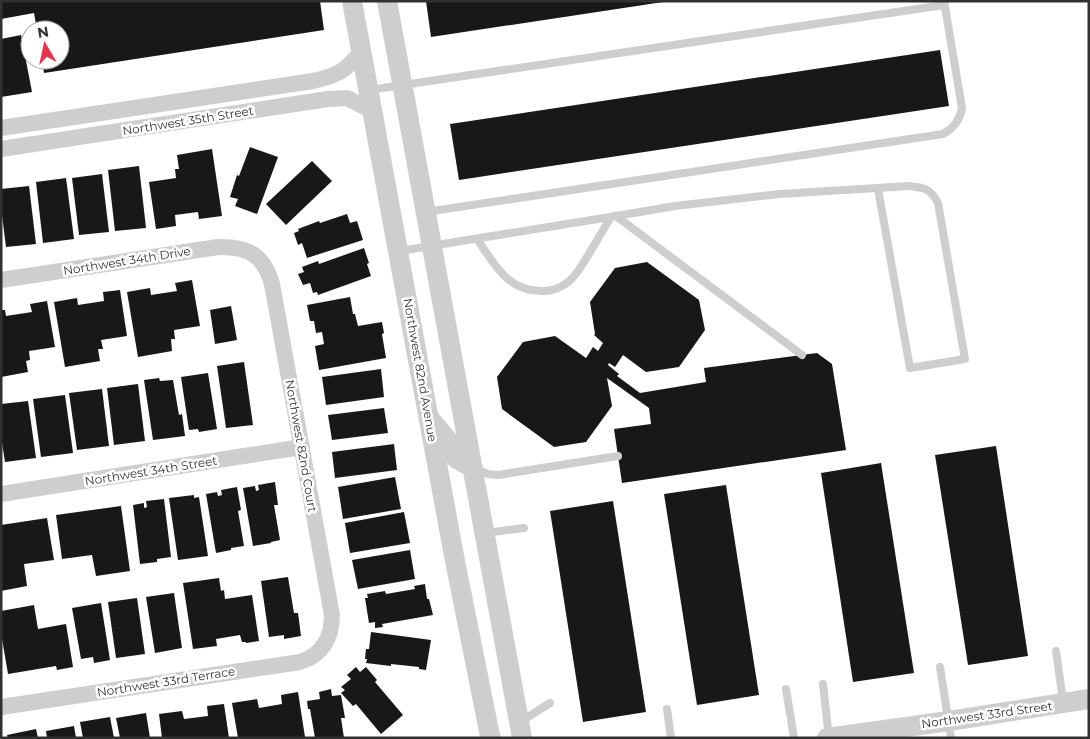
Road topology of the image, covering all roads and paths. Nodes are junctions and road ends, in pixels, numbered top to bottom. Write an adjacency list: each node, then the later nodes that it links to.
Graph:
1 (352, 1): 4 (street, Northwest 82nd Avenue)
2 (387, 1): 5 (street)
3 (944, 3): 5 (lane); 13 (lane)
4 (362, 51): 6 (street, Northwest 82nd Avenue); 7 (street, Northwest 35th Street)
5 (403, 85): 6 (lane); 13 (street)
6 (369, 90): 8 (street, Northwest 82nd Avenue)
7 (108, 111): 9 (street, Northwest 35th Street); 10 (street)
8 (372, 111): 10 (street, Northwest 35th Street); 17 (street, Northwest 82nd Avenue)
9 (1, 128)
10 (111, 133): 11 (street, Northwest 35th Street)
11 (1, 149)
12 (878, 189): 12 (lane); 14 (lane)
13 (426, 212): 16 (street)
14 (614, 217): 15 (lane); 15 (lane); 20 (lane)
15 (477, 239): 16 (lane)
16 (432, 246): 17 (lane); 24 (street)
17 (398, 251): 21 (street, Northwest 82nd Avenue)
18 (251, 252): 19 (street, Northwest 34th Drive); 22 (street, Northwest 82nd Court)
19 (1, 280)
20 (802, 355)
21 (428, 417): 24 (street); 41 (street, Northwest 82nd Avenue)
22 (302, 447): 25 (street, Northwest 34th Street); 28 (street, Northwest 82nd Court)
23 (618, 456): 24 (lane)
24 (473, 468): 27 (street)
25 (1, 494)
26 (524, 528): 27 (lane)
27 (485, 533): 39 (street)
28 (324, 645): 36 (street, Northwest 33rd Terrace)
29 (1056, 651): 35 (lane)
30 (940, 667): 38 (lane)
31 (823, 684): 44 (lane)
32 (786, 689): 43 (lane)
33 (1089, 699): 35 (street, Northwest 33rd Street)
34 (550, 703): 39 (lane)
35 (1063, 703): 38 (street, Northwest 33rd Street)
36 (1, 707)
37 (667, 709): 42 (lane)
38 (950, 729): 40 (street, Northwest 33rd Street)
39 (521, 730)
40 (886, 734): 44 (street, Northwest 33rd Street)
41 (491, 738)
42 (671, 738)
43 (794, 738)
44 (828, 738)

